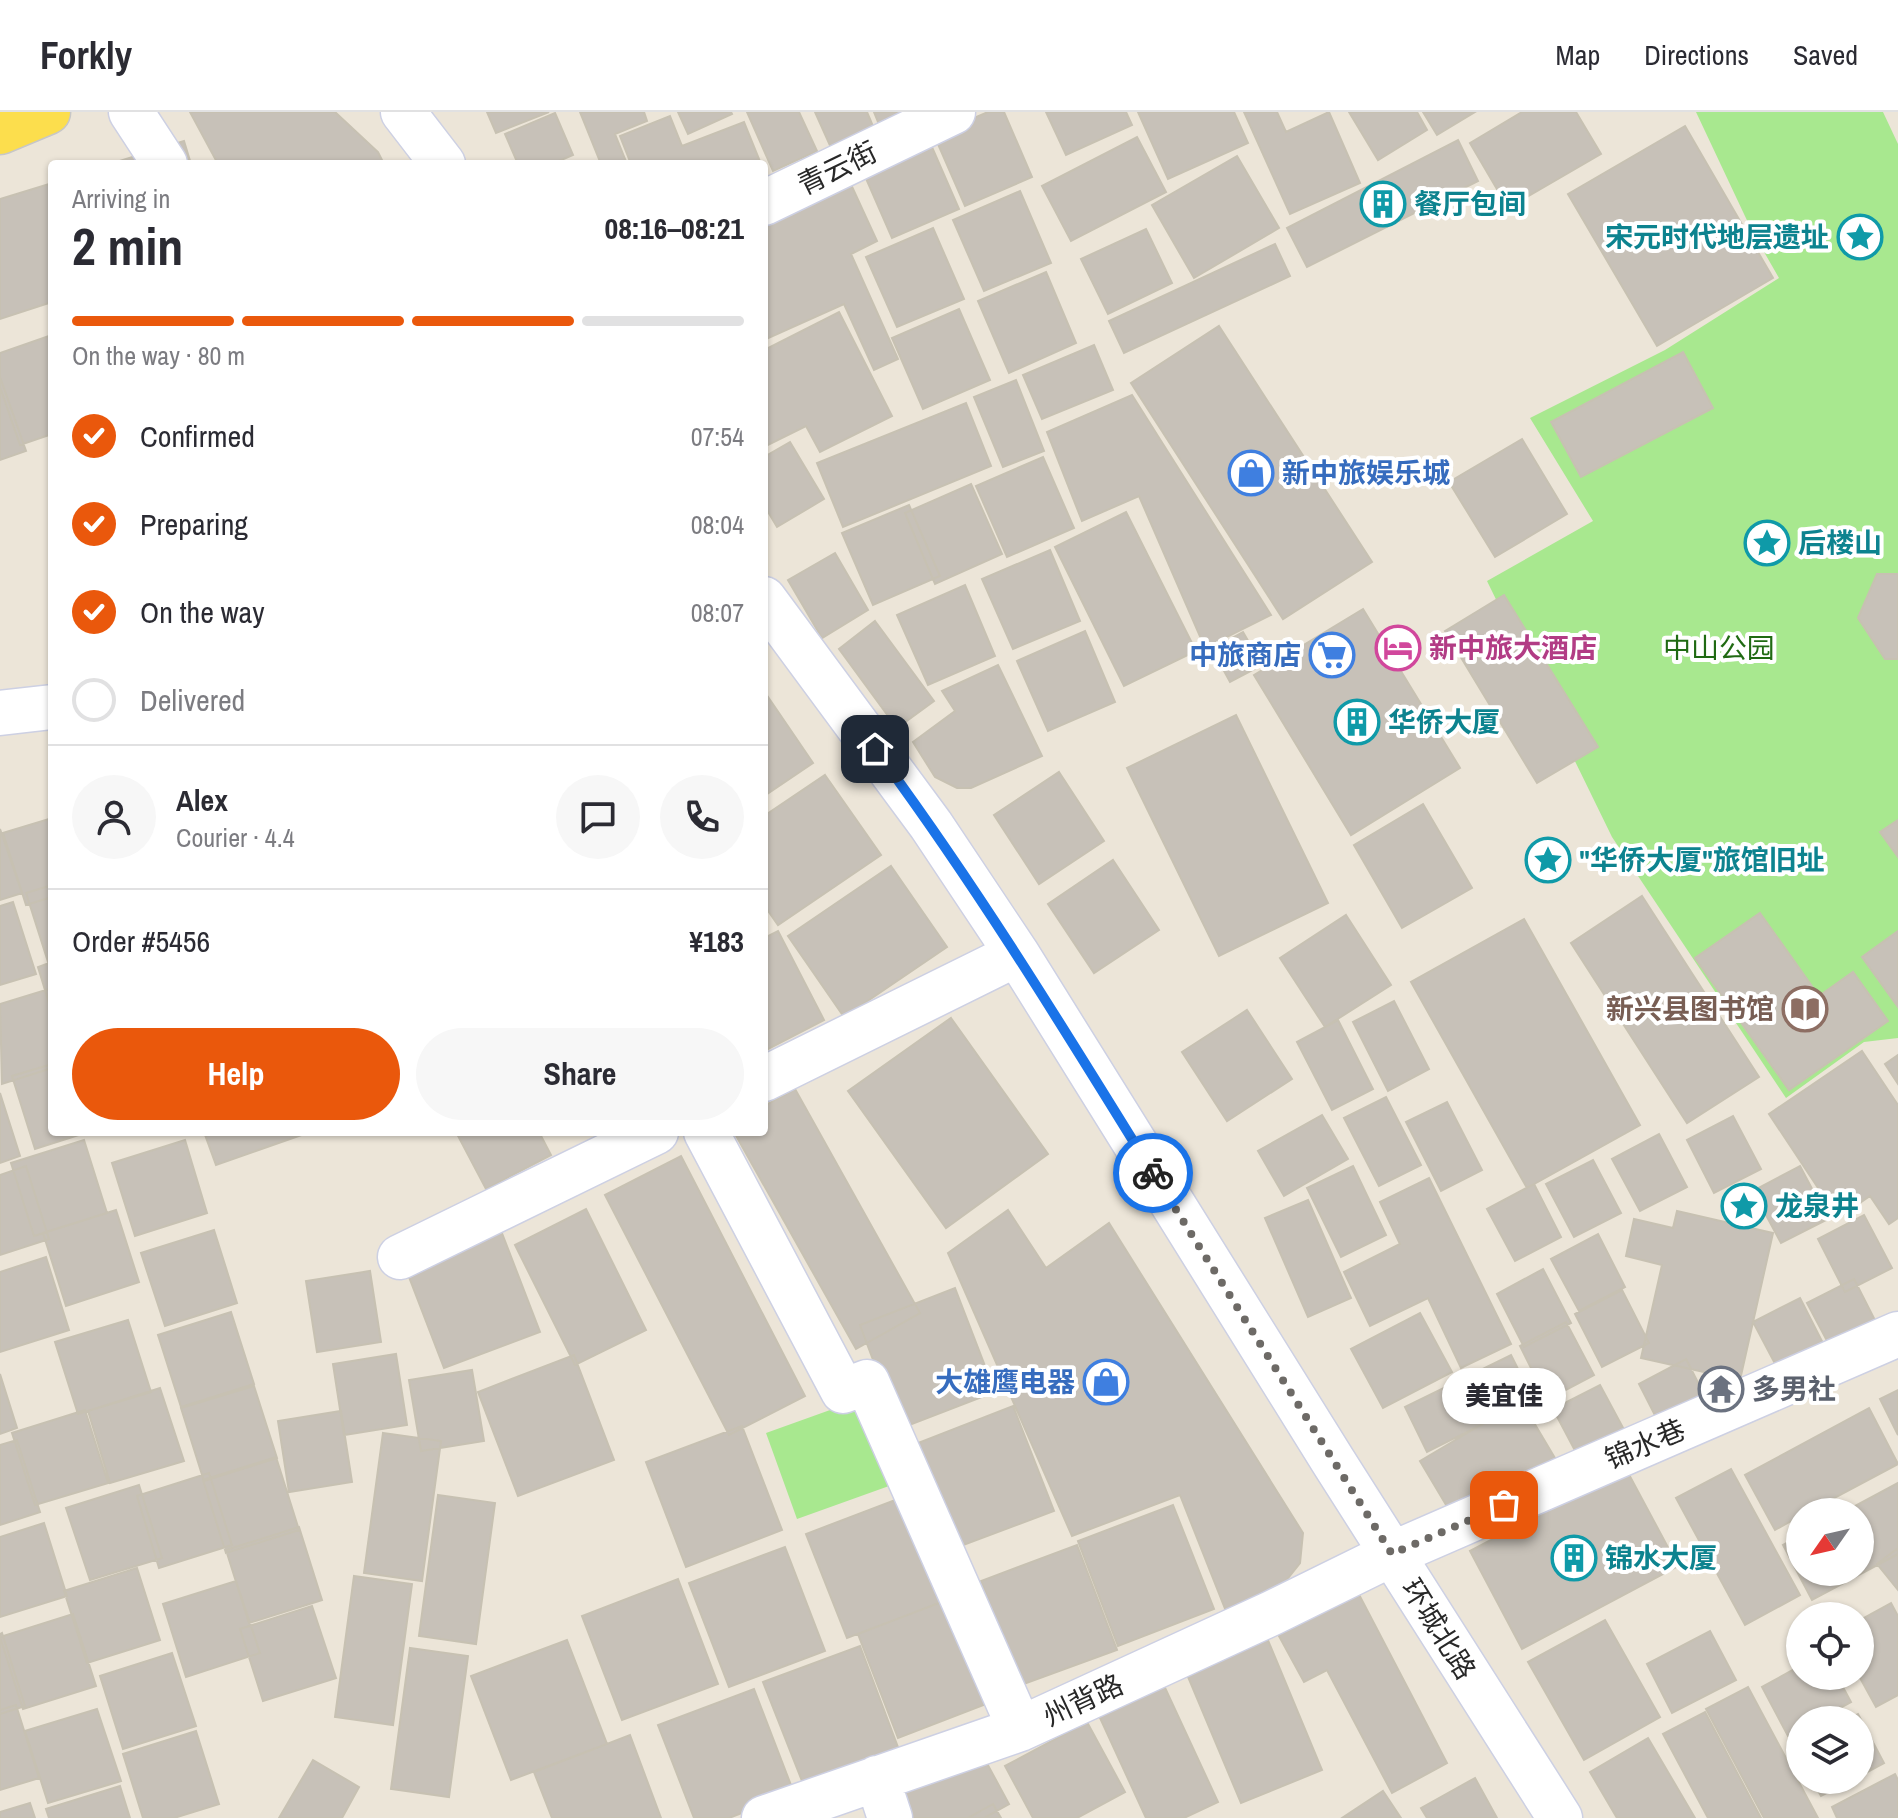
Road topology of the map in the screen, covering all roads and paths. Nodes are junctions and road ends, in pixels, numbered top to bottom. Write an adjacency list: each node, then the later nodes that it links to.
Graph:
1 (48, 112): 5 (main road)
2 (131, 112): 6 (street)
3 (403, 112): 7 (street)
4 (953, 112): 8 (street, 青云街)
5 (0, 132)
6 (162, 160)
7 (440, 160)
8 (768, 201)
9 (768, 604): 12 (street, 环城北路)
10 (48, 707): 11 (street)
11 (0, 713)
12 (1017, 954): 13 (street); 18 (street, 环城北路)
13 (768, 1077)
14 (648, 1136): 16 (street)
15 (708, 1136): 19 (street)
16 (400, 1257)
17 (1898, 1334): 18 (street, 锦水巷)
18 (1392, 1554): 19 (street, 州背路); 22 (street, 环城北路)
19 (1020, 1729): 20 (street, 州背路)
20 (884, 1798): 21 (street, 州背路)
21 (764, 1818)
22 (1560, 1818)

